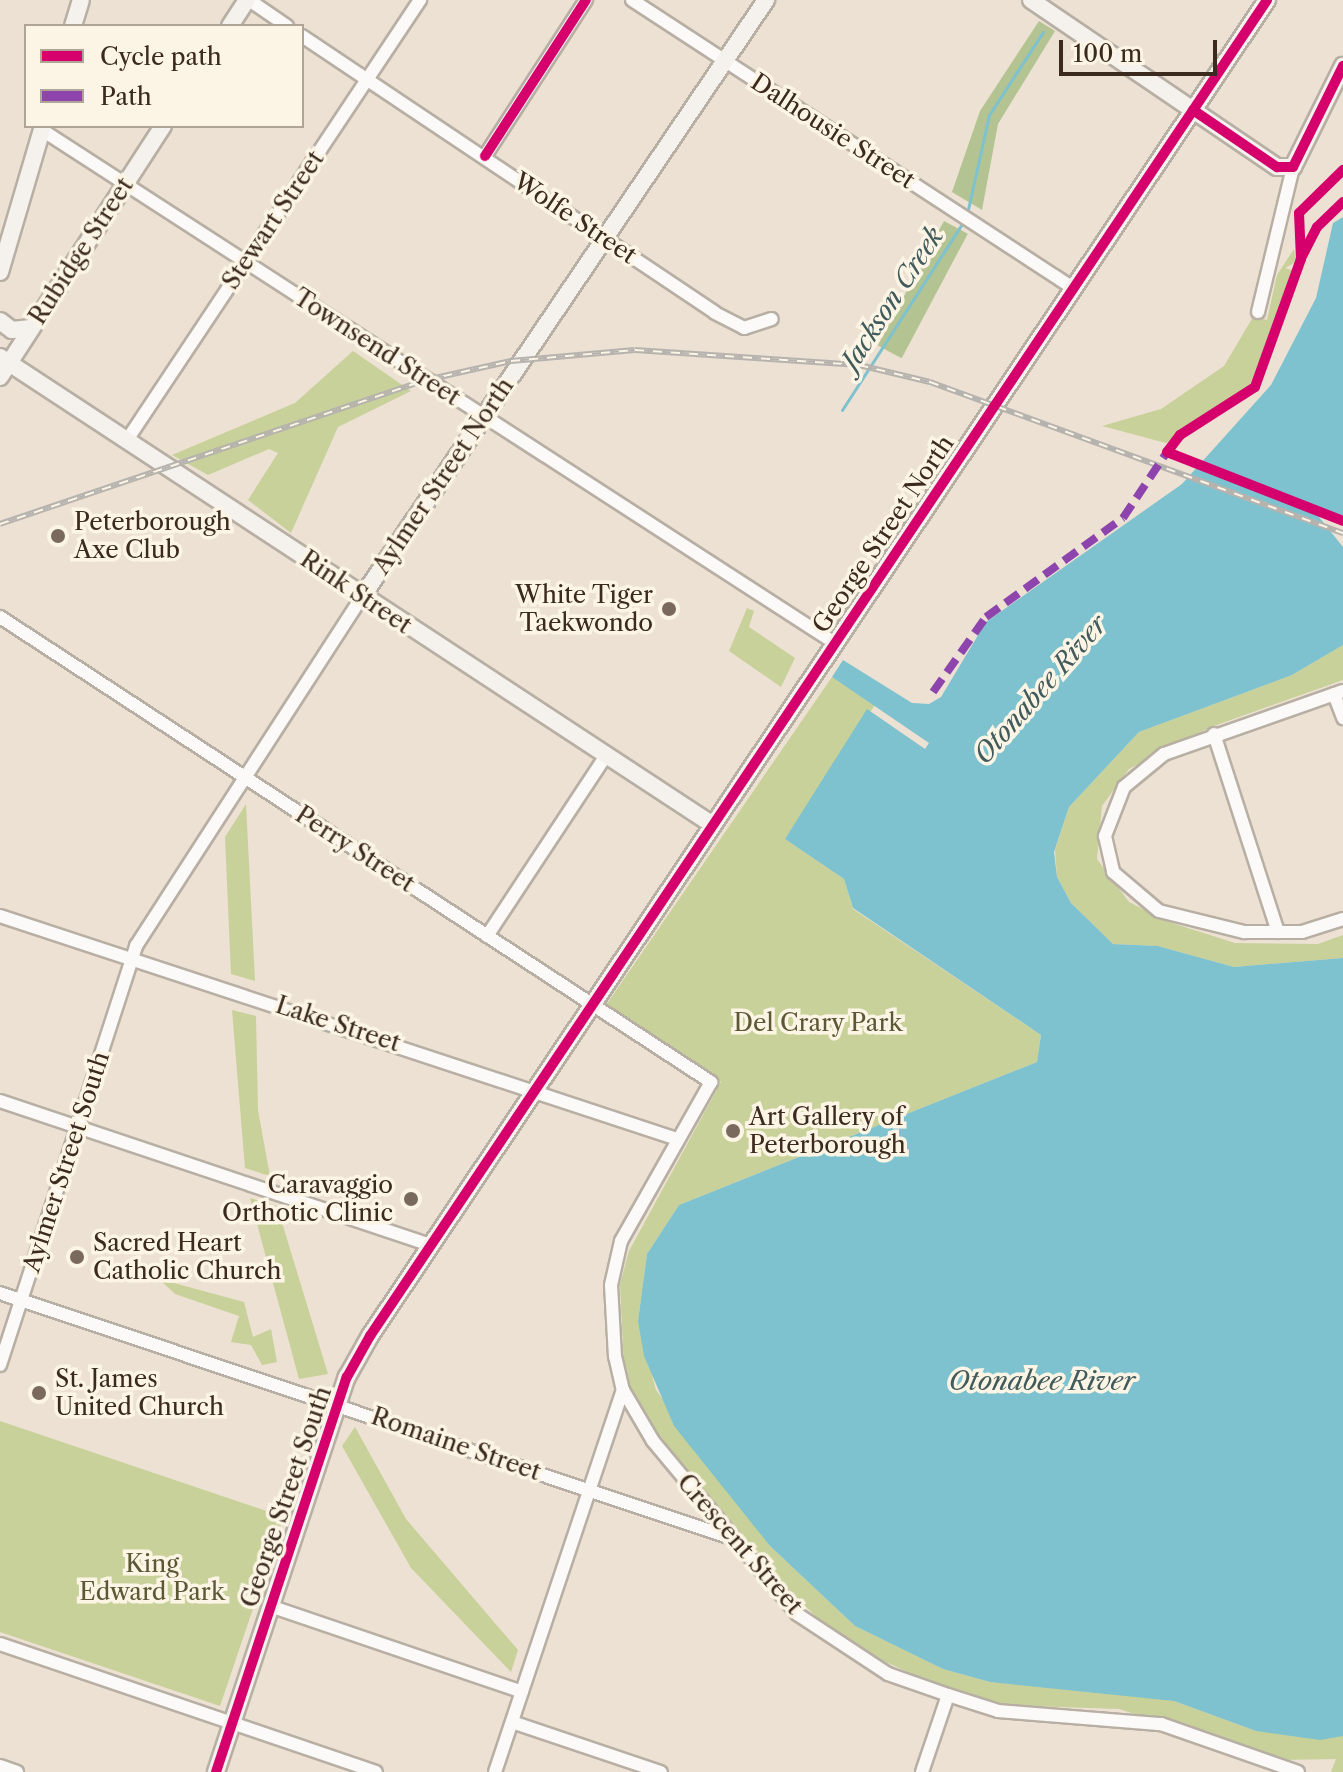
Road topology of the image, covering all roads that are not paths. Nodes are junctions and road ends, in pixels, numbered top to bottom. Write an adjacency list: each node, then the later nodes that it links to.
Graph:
1 (81, 0): 9 (main road)
2 (248, 0): 10 (main road); 11 (street)
3 (420, 0): 15 (street, Stewart Street)
4 (586, 0): 21 (street)
5 (632, 0): 13 (street, Dalhousie Street)
6 (766, 0): 13 (main road, Aylmer Street North)
7 (1031, 0): 16 (main road)
8 (1267, 0): 16 (main road, George Street North)
9 (74, 24)
10 (231, 24)
11 (284, 24)
12 (304, 37): 15 (street, Wolfe Street)
13 (726, 61): 24 (main road, Aylmer Street North); 27 (street, Dalhousie Street)
14 (1343, 66): 22 (main road)
15 (366, 81): 21 (street, Wolfe Street); 25 (street, Stewart Street)
16 (1193, 110): 17 (main road); 20 (main road, George Street North)
17 (1214, 124): 20 (main road); 22 (main road)
18 (42, 128): 23 (street, Townsend Street); 26 (main road)
19 (162, 128): 23 (main road, Rubidge Street)
20 (1175, 141): 27 (main road, George Street North)
21 (485, 156): 24 (street, Wolfe Street)
22 (1293, 167): 28 (street)
23 (126, 182): 25 (street, Townsend Street); 31 (main road, Rubidge Street)
24 (604, 236): 29 (street, Wolfe Street); 33 (main road, Aylmer Street North)
25 (245, 261): 33 (street, Townsend Street); 34 (street, Stewart Street)
26 (0, 272)
27 (1073, 288): 38 (main road, George Street North)
28 (1258, 312)
29 (772, 319)
30 (0, 321): 31 (main road)
31 (31, 328): 32 (main road, Rubidge Street)
32 (3, 366): 34 (main road, Rink Street)
33 (482, 417): 35 (main road, Aylmer Street North); 38 (street, Townsend Street)
34 (127, 440): 35 (main road, Rink Street)
35 (362, 597): 42 (main road, Rink Street); 43 (street, Aylmer Street North)
36 (4, 620): 37 (street); 43 (street, Perry Street)
37 (0, 636)
38 (833, 642): 44 (main road, George Street North)
39 (1339, 693): 40 (street); 41 (street)
40 (1343, 718)
41 (1214, 734): 47 (street); 47 (street)
42 (605, 757): 44 (main road, Rink Street); 48 (street)
43 (244, 775): 48 (street, Perry Street); 49 (street, Aylmer Street North)
44 (713, 825): 50 (main road, George Street North)
45 (0, 916): 49 (street, Lake Street)
46 (1343, 919): 47 (street)
47 (1278, 932)
48 (487, 936): 50 (street, Perry Street)
49 (132, 959): 52 (street, Lake Street); 54 (street, Aylmer Street South)
50 (593, 1005): 51 (street, Perry Street); 52 (main road, George Street North)
51 (711, 1082): 55 (street, Crescent Street)
52 (534, 1092): 55 (street, Lake Street); 56 (main road, George Street South)
53 (0, 1101): 54 (street)
54 (78, 1128): 56 (street); 58 (street, Aylmer Street South)
55 (674, 1138): 60 (street, Crescent Street)
56 (430, 1245): 61 (main road, George Street South)
57 (0, 1293): 58 (street, Romaine Street)
58 (22, 1300): 59 (street, Aylmer Street South); 61 (street, Romaine Street)
59 (0, 1365)
60 (623, 1390): 62 (street); 63 (street, Crescent Street)
61 (338, 1405): 62 (street, Romaine Street); 64 (main road, George Street South)
62 (589, 1490): 63 (street, Romaine Street); 66 (street)
63 (728, 1537): 67 (street, Crescent Street)
64 (270, 1606): 66 (street); 68 (main road, George Street South)
65 (0, 1644): 68 (street)
66 (522, 1692): 69 (street)
67 (948, 1695): 77 (street); 78 (street, Crescent Street)
68 (232, 1722): 71 (street); 73 (main road, George Street South)
69 (512, 1722): 75 (street); 76 (street)
70 (0, 1766): 72 (street)
71 (357, 1769): 74 (street)
72 (17, 1772)
73 (216, 1772)
74 (376, 1772)
75 (495, 1772)
76 (661, 1772)
77 (922, 1772)
78 (1298, 1772)

